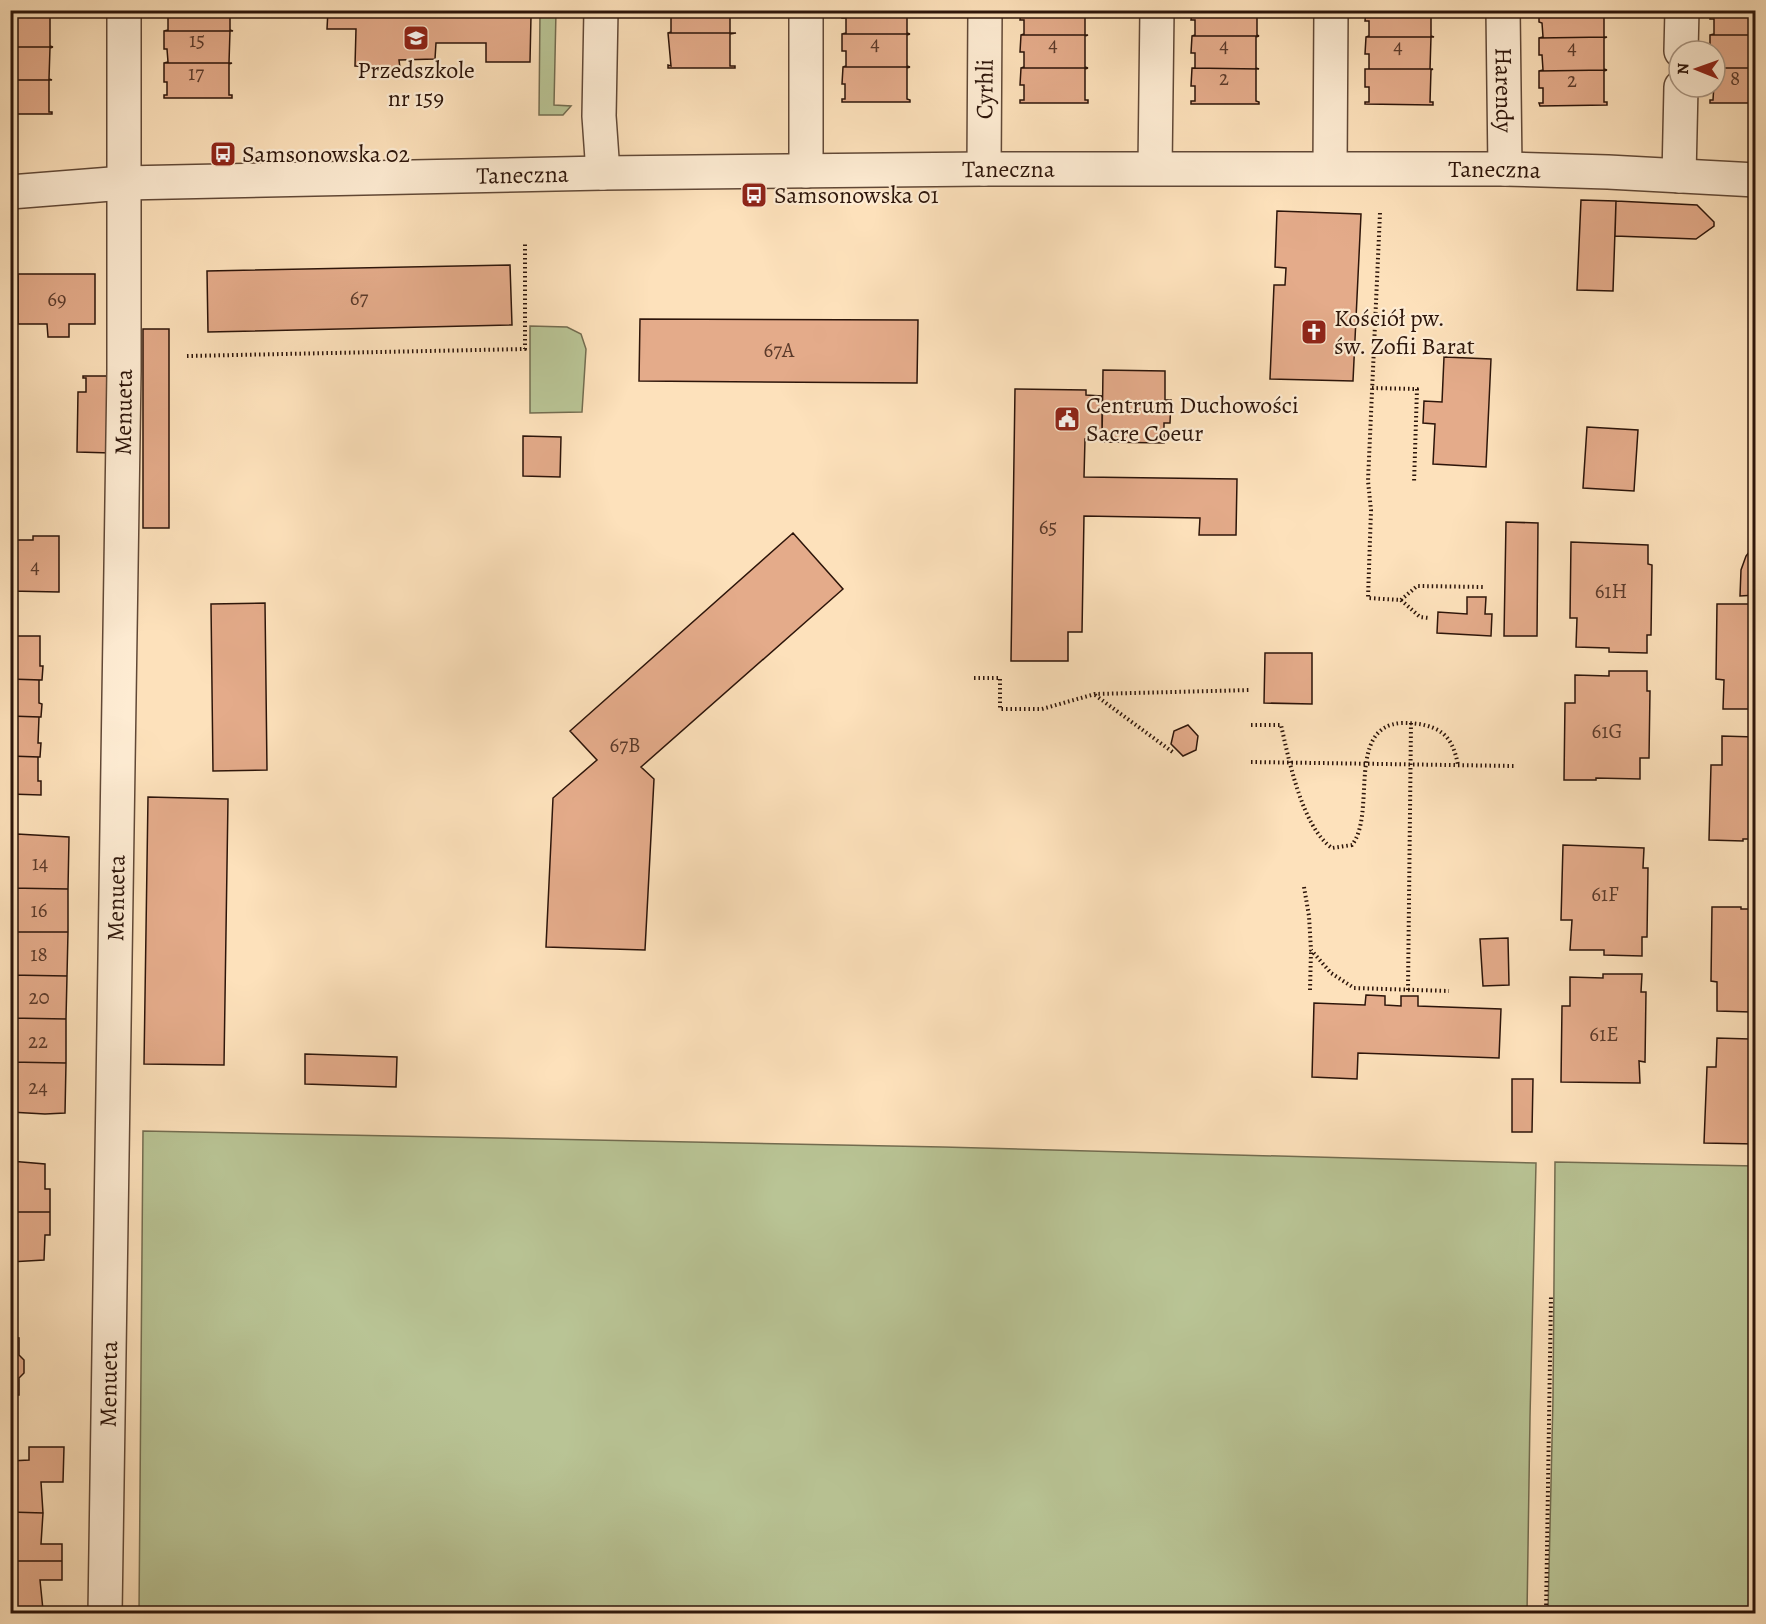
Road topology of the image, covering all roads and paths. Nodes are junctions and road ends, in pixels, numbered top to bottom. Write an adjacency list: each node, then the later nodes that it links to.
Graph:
1 (124, 10): 19 (street, Menueta)
2 (601, 10): 16 (street)
3 (806, 10): 15 (street)
4 (985, 10): 13 (street, Cyrhli)
5 (1157, 10): 11 (street)
6 (1331, 10): 12 (street)
7 (1503, 10): 14 (street, Harendy)
8 (1682, 10): 9 (street)
9 (1681, 39)
10 (1681, 99): 17 (street)
11 (1155, 168): 12 (street, Taneczna); 13 (street, Taneczna)
12 (1330, 168): 14 (street, Taneczna)
13 (984, 169): 15 (street, Taneczna)
14 (1505, 169): 17 (street, Taneczna)
15 (806, 171): 16 (street, Taneczna)
16 (603, 173): 19 (street, Taneczna)
17 (1678, 176): 18 (street, Taneczna)
18 (1755, 180)
19 (124, 183): 20 (street, Taneczna); 47 (street, Menueta)
20 (10, 192)
21 (1380, 213): 24 (path)
22 (525, 242): 23 (path)
23 (187, 356)
24 (1372, 388): 25 (path); 27 (path)
25 (1414, 483)
26 (1485, 587): 27 (path)
27 (1401, 600): 28 (path)
28 (1429, 618)
29 (974, 678): 31 (path)
30 (1251, 690): 31 (path)
31 (1095, 694): 34 (path)
32 (1411, 723): 37 (path); 38 (path); 39 (path)
33 (1251, 725): 36 (path)
34 (1174, 753)
35 (1251, 762): 36 (path)
36 (1289, 763): 37 (path); 37 (path)
37 (1366, 764): 38 (path)
38 (1411, 764): 39 (path); 44 (path)
39 (1458, 765): 40 (path)
40 (1515, 766)
41 (1304, 887): 42 (path)
42 (1311, 950): 43 (path); 44 (path)
43 (1310, 990)
44 (1408, 990): 45 (path)
45 (1449, 991)
46 (1551, 1295): 48 (path)
47 (105, 1614)
48 (1546, 1614)

